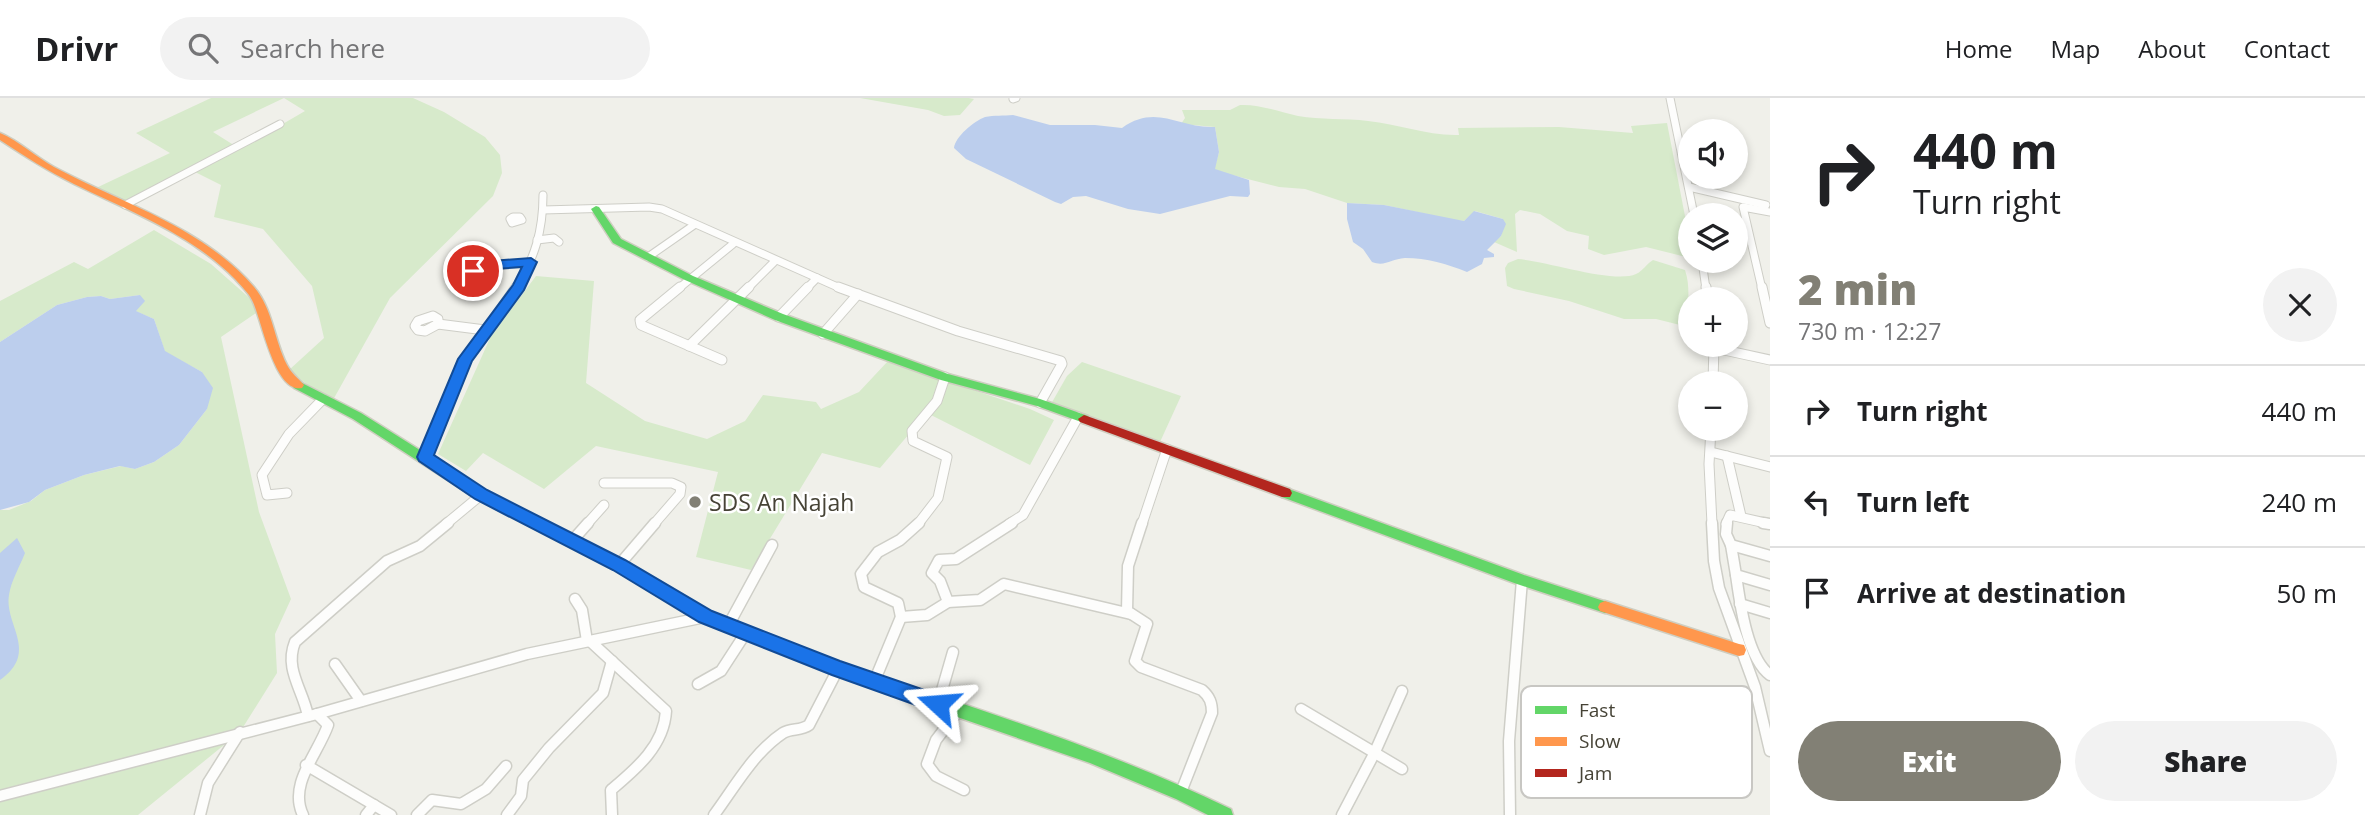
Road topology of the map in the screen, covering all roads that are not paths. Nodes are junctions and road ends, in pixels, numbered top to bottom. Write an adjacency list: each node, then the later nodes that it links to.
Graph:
1 (1670, 98): 3 (street)
2 (280, 124): 7 (street)
3 (1678, 135)
4 (0, 136): 7 (main road)
5 (1698, 189): 8 (street)
6 (543, 195): 10 (street)
7 (125, 205): 37 (main road)
8 (1770, 206)
9 (596, 209): 10 (street); 14 (street); 18 (main road)
10 (543, 210): 12 (street)
11 (1770, 212): 24 (street)
12 (542, 219): 13 (street); 15 (street)
13 (522, 220)
14 (694, 225): 17 (street); 18 (street)
15 (537, 240): 16 (street); 19 (street)
16 (559, 242)
17 (733, 244): 20 (street); 22 (street)
18 (648, 257): 22 (main road)
19 (531, 262): 21 (street); 30 (street)
20 (774, 262): 23 (street); 26 (street)
21 (478, 266)
22 (690, 278): 26 (main road); 32 (street)
23 (817, 278): 25 (street); 27 (street)
24 (1766, 291): 28 (street)
25 (858, 294): 31 (street); 38 (street)
26 (734, 299): 27 (main road); 32 (street)
27 (779, 317): 31 (main road)
28 (1770, 323)
29 (438, 324): 30 (street)
30 (485, 330): 44 (street)
31 (823, 334): 36 (main road)
32 (689, 346): 34 (street)
33 (1748, 354): 35 (street)
34 (722, 360)
35 (1770, 360)
36 (945, 377): 38 (main road); 66 (street)
37 (323, 399): 44 (main road); 47 (street)
38 (1040, 403): 39 (main road)
39 (1078, 417): 41 (main road); 61 (street)
40 (1712, 441): 42 (street)
41 (1167, 449): 58 (main road); 63 (street)
42 (1712, 452): 43 (street); 70 (street)
43 (1727, 456): 45 (street); 50 (street)
44 (425, 457): 48 (main road)
45 (1770, 468)
46 (604, 483): 56 (street)
47 (287, 493)
48 (481, 495): 52 (main road); 83 (street)
49 (604, 505): 52 (street)
50 (1741, 516): 51 (street); 54 (street)
51 (1770, 524)
52 (572, 541): 56 (main road)
53 (772, 545): 67 (street)
54 (1731, 545): 55 (street); 57 (street)
55 (1770, 556)
56 (619, 565): 65 (main road)
57 (1736, 575): 59 (street); 62 (street)
58 (1522, 579): 70 (main road); 103 (street)
59 (1770, 585)
60 (575, 599): 69 (street)
61 (948, 602): 63 (street); 66 (street)
62 (1740, 604): 64 (street); 75 (street)
63 (1131, 614): 91 (street)
64 (1769, 614)
65 (705, 617): 67 (main road); 69 (street)
66 (901, 617): 76 (street)
67 (728, 626): 68 (main road)
68 (746, 634): 74 (main road); 77 (street)
69 (589, 641): 72 (street); 79 (street)
70 (1740, 650): 85 (street)
71 (953, 652): 80 (street)
72 (612, 661): 98 (street); 99 (street)
73 (335, 664): 79 (street)
74 (838, 669): 76 (main road); 100 (street)
75 (1770, 675)
76 (874, 682): 80 (main road)
77 (698, 684)
78 (1402, 691): 86 (street)
79 (360, 701): 83 (street)
80 (938, 704): 82 (main road)
81 (1301, 709): 86 (street)
82 (958, 711): 90 (street); 91 (main road)
83 (312, 715): 84 (street); 87 (street)
84 (240, 732): 92 (street); 94 (street)
85 (1770, 751)
86 (1374, 754): 89 (street); 102 (street)
87 (306, 765): 93 (street); 95 (street)
88 (506, 766): 97 (street)
89 (1402, 769)
90 (964, 790)
91 (1181, 792): 101 (main road)
92 (0, 796)
93 (370, 810): 96 (street)
94 (200, 815)
95 (303, 815)
96 (391, 815)
97 (417, 815)
98 (507, 815)
99 (612, 815)
100 (714, 815)
101 (1224, 815)
102 (1342, 815)
103 (1510, 815)

